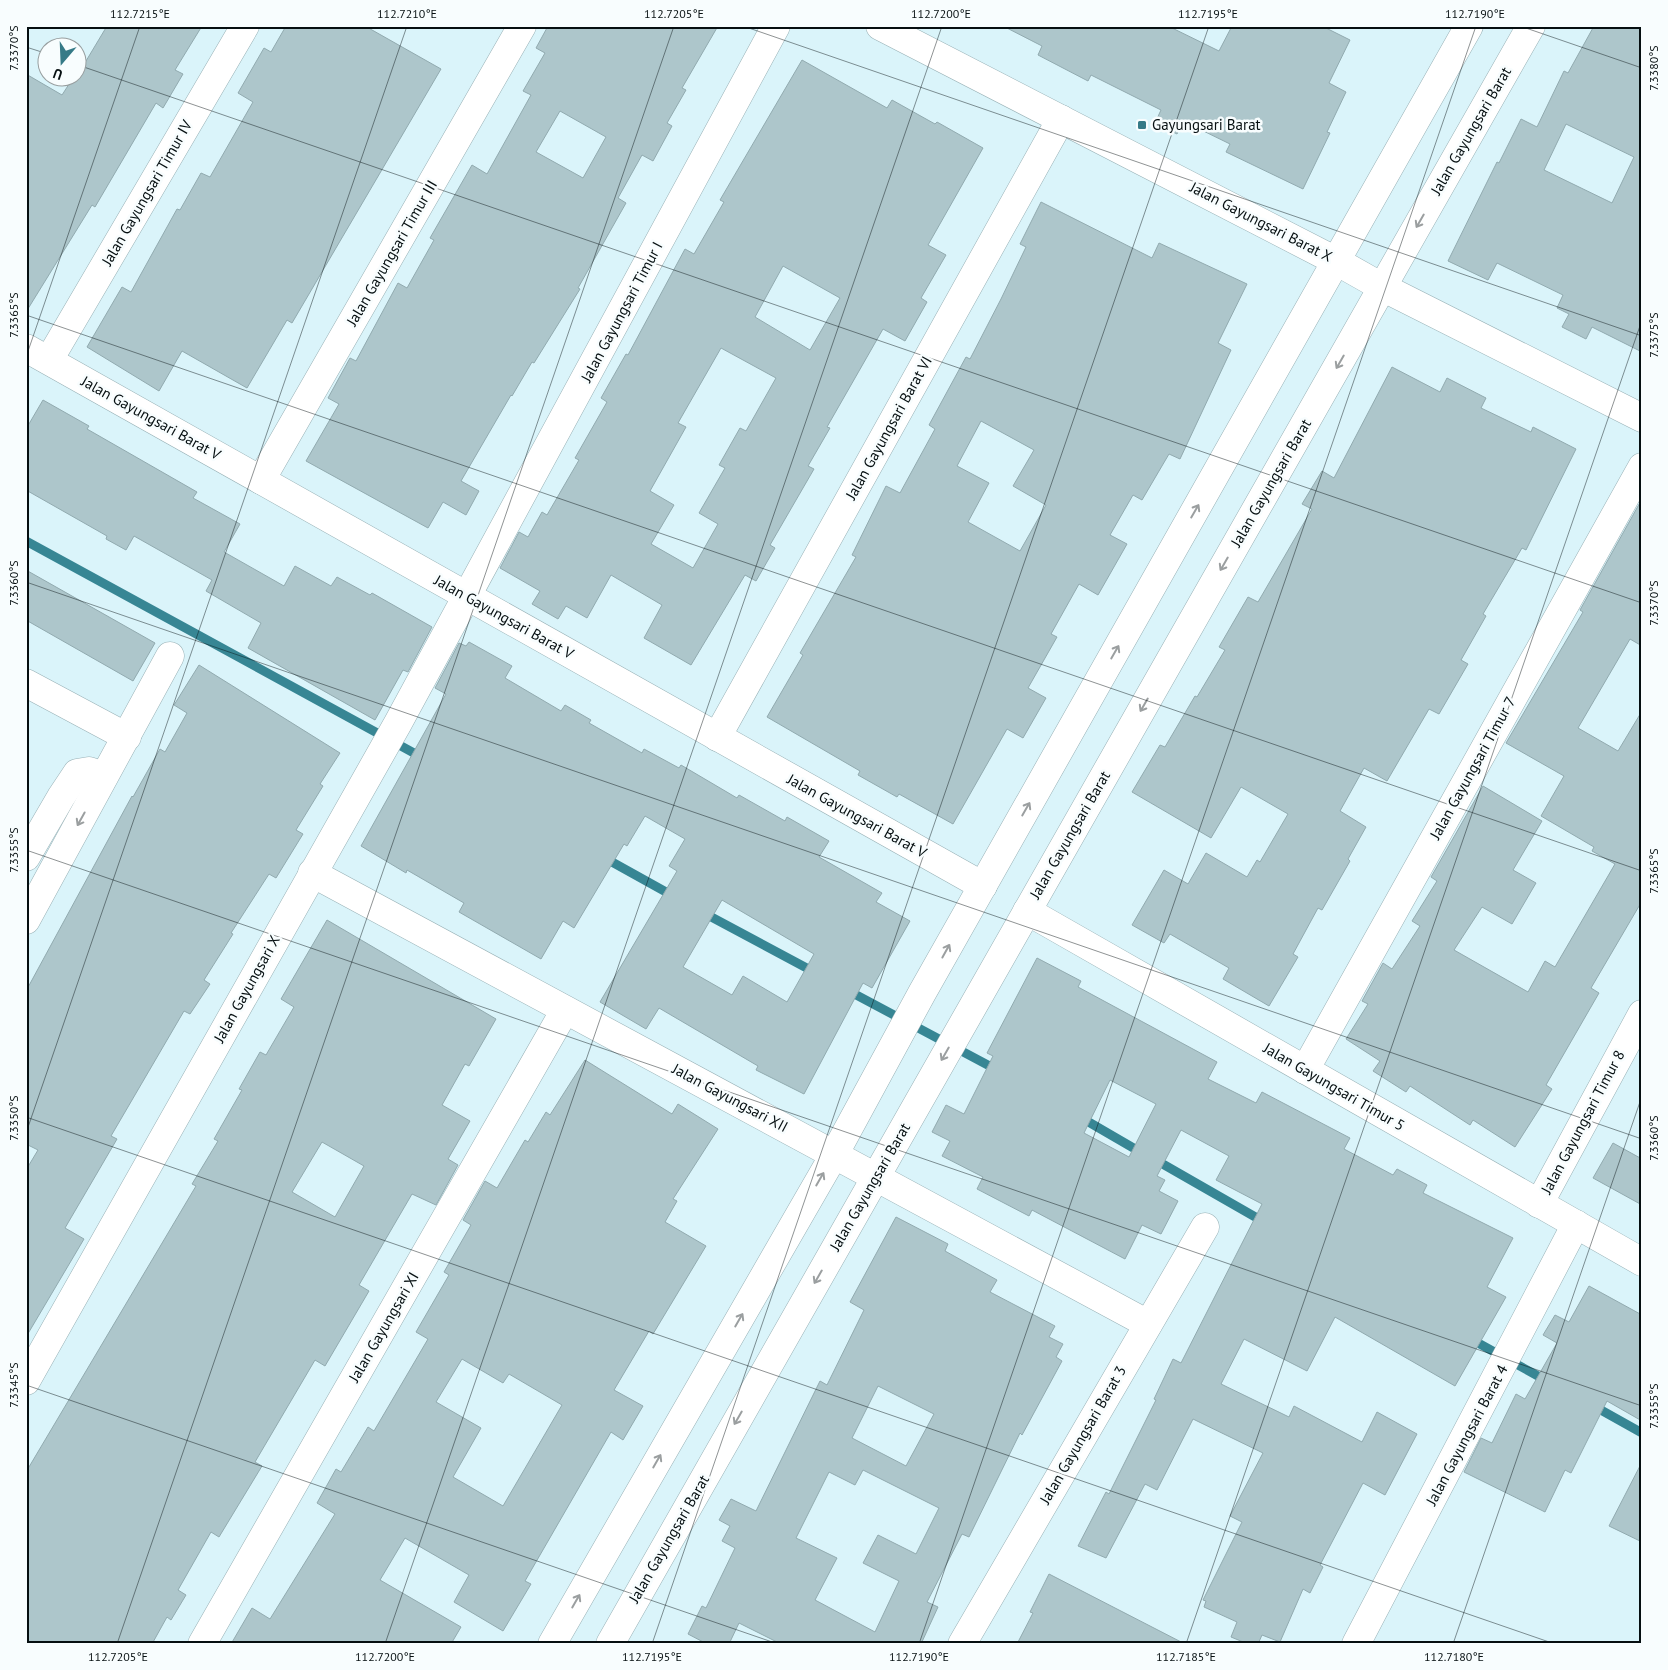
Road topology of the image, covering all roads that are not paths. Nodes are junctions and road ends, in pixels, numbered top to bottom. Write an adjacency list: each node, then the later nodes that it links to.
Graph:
1 (245, 26): 10 (street, Jalan Gayungsari Timur IV)
2 (522, 26): 13 (street, Jalan Gayungsari Timur III)
3 (776, 26): 14 (street, Jalan Gayungsari Timur I)
4 (880, 26): 7 (street, Jalan Gayungsari Barat X)
5 (1469, 26): 8 (street)
6 (1531, 26): 9 (street, Jalan Gayungsari Barat, one-way to 9)
7 (1061, 119): 8 (street, Jalan Gayungsari Barat X); 17 (street, Jalan Gayungsari Barat VI)
8 (1336, 261): 9 (street, Jalan Gayungsari Barat X); 22 (street, one-way to 8)
9 (1382, 287): 11 (street, Jalan Gayungsari Barat X); 23 (street, Jalan Gayungsari Barat, one-way to 23)
10 (37, 354): 13 (street, Jalan Gayungsari Barat V)
11 (1642, 418)
12 (1642, 466): 27 (street, Jalan Gayungsari Timur 7)
13 (261, 480): 14 (street, Jalan Gayungsari Barat V)
14 (468, 597): 17 (street, Jalan Gayungsari Barat V); 21 (street, Jalan Gayungsari X)
15 (170, 656): 18 (street)
16 (26, 683): 18 (street)
17 (717, 736): 22 (street, Jalan Gayungsari Barat V)
18 (127, 737): 19 (street)
19 (104, 776): 20 (street); 24 (street, one-way to 24)
20 (26, 857)
21 (312, 873): 25 (street, Jalan Gayungsari XII); 35 (street, Jalan Gayungsari X)
22 (983, 886): 28 (street, one-way to 22)
23 (1026, 911): 27 (street, Jalan Gayungsari Timur 5); 29 (street, Jalan Gayungsari Barat, one-way to 29)
24 (26, 920)
25 (565, 1010): 28 (street, Jalan Gayungsari XII); 36 (street, Jalan Gayungsari XI)
26 (1642, 1014): 30 (street, Jalan Gayungsari Timur 8)
27 (1305, 1070): 30 (street, Jalan Gayungsari Timur 5)
28 (834, 1155): 29 (street, Jalan Gayungsari XII); 37 (street, one-way to 28)
29 (875, 1177): 34 (street, Jalan Gayungsari XII); 38 (street, Jalan Gayungsari Barat, one-way to 38)
30 (1539, 1204): 31 (street, Jalan Gayungsari Timur 5)
31 (1576, 1224): 33 (street, Jalan Gayungsari Timur 5); 40 (street, Jalan Gayungsari Barat 4)
32 (1205, 1227): 34 (street, Jalan Gayungsari Barat 3)
33 (1642, 1262)
34 (1148, 1324): 39 (street, Jalan Gayungsari Barat 3)
35 (26, 1381)
36 (202, 1644)
37 (552, 1644)
38 (610, 1644)
39 (962, 1644)
40 (1356, 1644)

